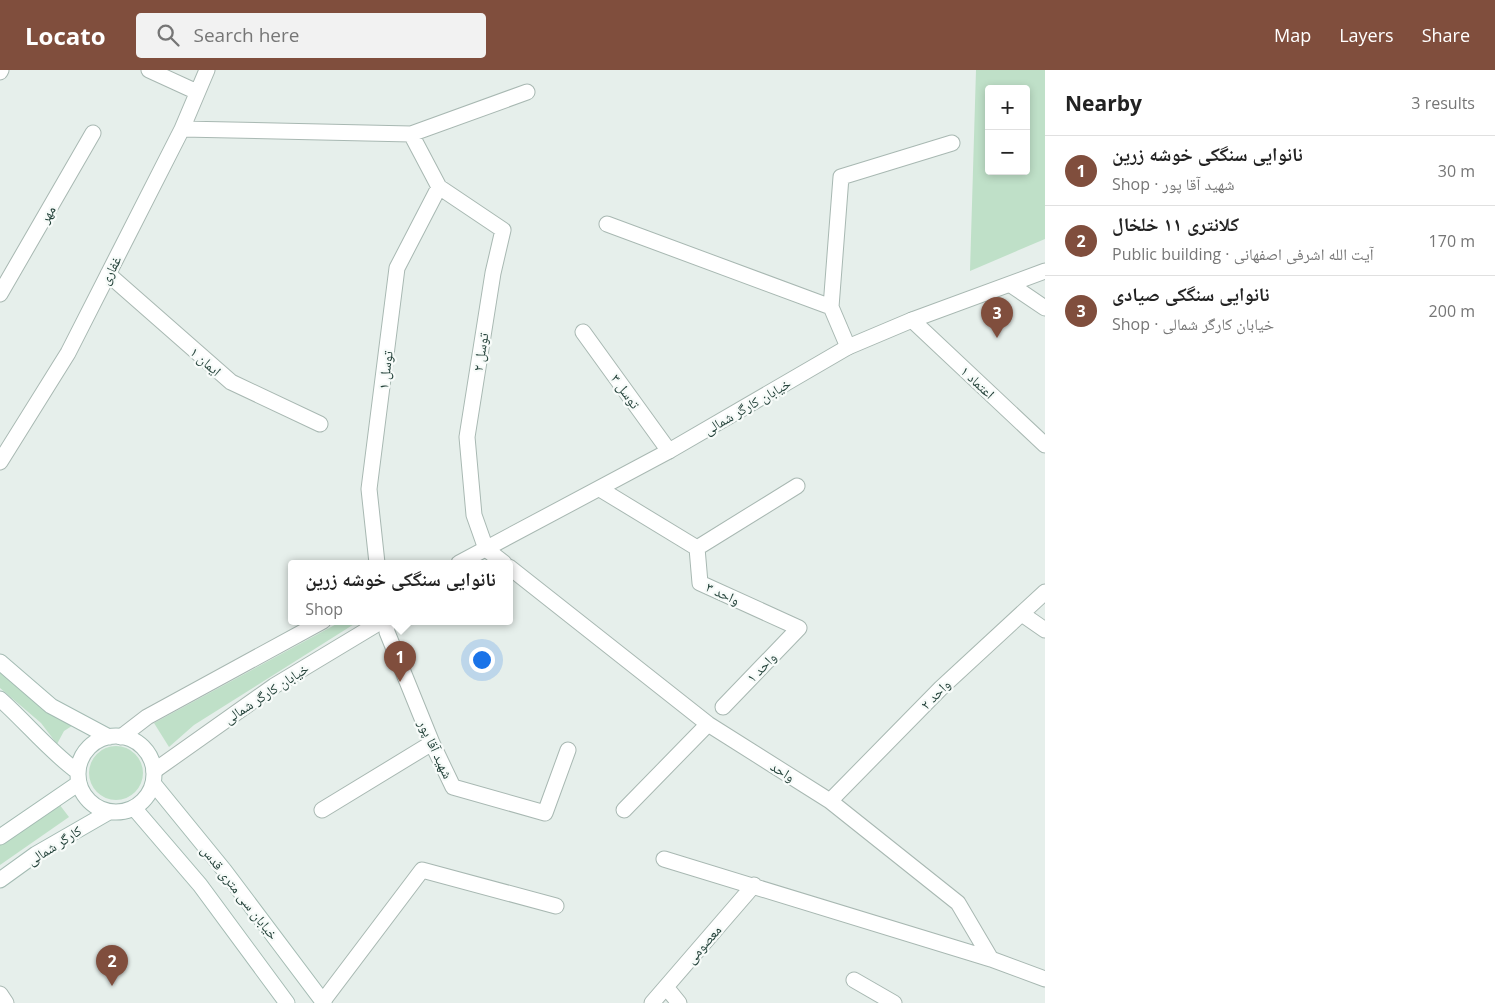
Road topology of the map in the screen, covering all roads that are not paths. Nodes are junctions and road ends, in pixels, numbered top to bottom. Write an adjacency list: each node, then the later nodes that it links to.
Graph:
1 (149, 70): 3 (street)
2 (207, 70): 3 (street, غفاری)
3 (197, 92): 5 (street, غفاری)
4 (527, 92): 7 (street)
5 (182, 129): 7 (street); 12 (street, غفاری)
6 (93, 133): 14 (street, مهر)
7 (411, 134): 9 (street)
8 (952, 143): 15 (street)
9 (440, 187): 27 (street, توسل ۲); 28 (street, توسل ۱)
10 (607, 224): 15 (street)
11 (1045, 271): 13 (street, خیابان کارگر شمالی)
12 (108, 274): 20 (street, ایمان ۱); 23 (street, غفاری)
13 (1011, 285): 16 (street); 17 (street, خیابان کارگر شمالی)
14 (0, 294)
15 (831, 307): 19 (street)
16 (1045, 308)
17 (912, 320): 19 (street, خیابان کارگر شمالی); 21 (street, اعتماد ۱)
18 (583, 332): 22 (street, توسل ۳)
19 (848, 348): 22 (street, خیابان کارگر شمالی)
20 (320, 424)
21 (1045, 445)
22 (669, 451): 25 (street, خیابان کارگر شمالی)
23 (0, 462)
24 (797, 486): 26 (street)
25 (600, 489): 26 (street); 27 (street, خیابان کارگر شمالی)
26 (697, 548): 37 (street, واحد ۳)
27 (486, 549): 29 (street, خیابان کارگر شمالی); 30 (street)
28 (376, 560)
29 (465, 560)
30 (500, 560)
31 (513, 570): 42 (street, واحد)
32 (1045, 592): 33 (street, واحد ۲)
33 (1022, 614): 38 (street); 48 (street, واحد ۲)
34 (316, 625): 43 (street)
35 (375, 625): 46 (street, خیابان کارگر شمالی)
36 (386, 625): 44 (street, شهید آقا پور)
37 (799, 628): 41 (street, واحد ۱)
38 (1045, 630)
39 (0, 662): 43 (street)
40 (0, 699): 47 (street)
41 (723, 707)
42 (708, 724): 48 (street, واحد); 51 (street)
43 (115, 737): 46 (street); 47 (street)
44 (432, 743): 45 (street, شهید آقا پور); 50 (street)
45 (568, 750)
46 (154, 777): 49 (street); 63 (street, خیابان سی متری قدس)
47 (78, 778): 52 (street); 53 (street)
48 (830, 802): 58 (street, واحد)
49 (134, 808): 52 (street); 65 (street, خیابان سی متری قدس)
50 (322, 810)
51 (624, 810)
52 (109, 812): 55 (street, کارگر شمالی)
53 (0, 837)
54 (664, 859): 56 (street)
55 (0, 880)
56 (754, 885): 58 (street); 61 (street, معصومی)
57 (556, 906): 63 (street)
58 (991, 959): 59 (street)
59 (1045, 979)
60 (854, 980): 68 (street)
61 (666, 987): 66 (street, معصومی); 67 (street)
62 (0, 994): 64 (street)
63 (324, 1002)
64 (6, 1003)
65 (287, 1003)
66 (652, 1003)
67 (679, 1003)
68 (894, 1003)

